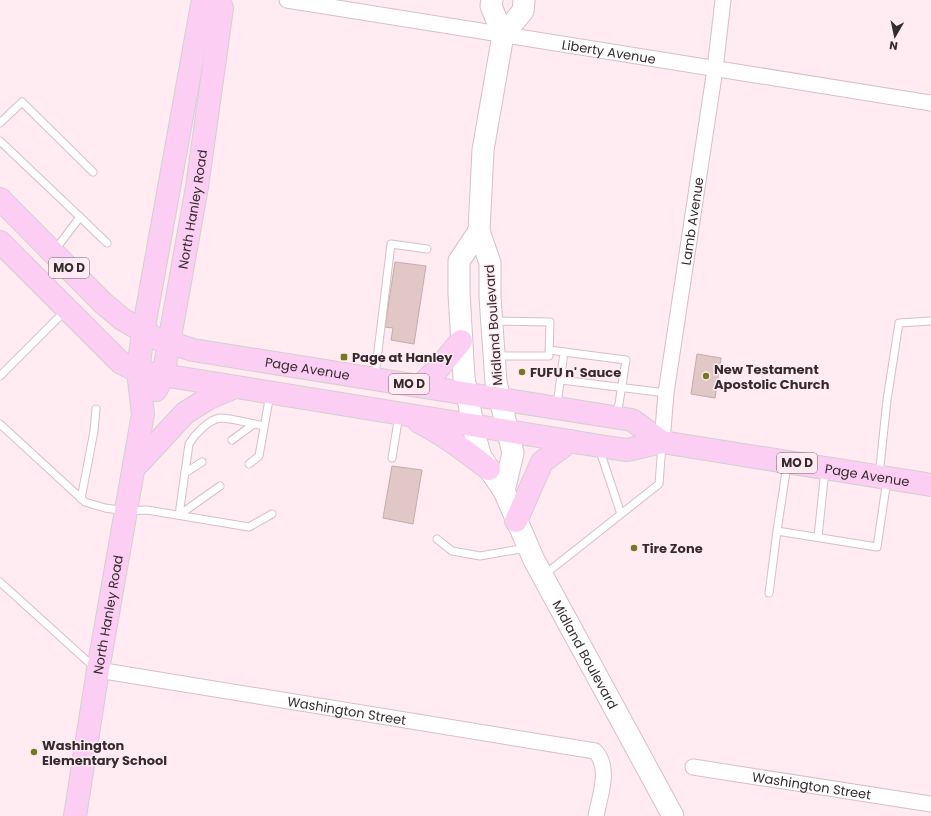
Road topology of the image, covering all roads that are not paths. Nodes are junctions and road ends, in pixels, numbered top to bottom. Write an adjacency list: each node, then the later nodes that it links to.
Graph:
1 (205, 0): 24 (main road, North Hanley Road)
2 (218, 0): 21 (main road, North Hanley Road)
3 (287, 0): 7 (street, Liberty Avenue)
4 (492, 0): 7 (main road)
5 (524, 0): 7 (main road, Midland Boulevard)
6 (723, 0): 8 (street, Lamb Avenue)
7 (503, 35): 8 (street, Liberty Avenue); 15 (main road, Midland Boulevard)
8 (715, 69): 9 (street, Liberty Avenue); 40 (street, Lamb Avenue)
9 (931, 102)
10 (0, 123): 12 (lane)
11 (0, 142): 14 (lane)
12 (94, 172)
13 (0, 199): 19 (main road, Page Avenue / MO D)
14 (80, 217): 17 (lane); 19 (lane)
15 (479, 231): 23 (main road, Midland Boulevard); 25 (main road, Midland Boulevard)
16 (0, 242): 20 (main road, Page Avenue / MO D)
17 (107, 243)
18 (427, 249): 33 (lane)
19 (53, 252): 24 (main road, Page Avenue / MO D)
20 (66, 309): 24 (main road); 30 (main road, Page Avenue / MO D); 31 (lane)
21 (172, 321): 24 (main road); 26 (main road, North Hanley Road)
22 (931, 322): 64 (lane)
23 (492, 323): 27 (lane); 29 (main road, Midland Boulevard)
24 (142, 332): 26 (main road, Page Avenue / MO D); 30 (main road, North Hanley Road)
25 (461, 341): 35 (main road); 39 (main road, Midland Boulevard)
26 (168, 343): 32 (main road, North Hanley Road); 33 (main road, Page Avenue / MO D)
27 (550, 350): 28 (lane); 29 (lane)
28 (564, 352): 34 (lane); 37 (lane)
29 (494, 356): 41 (main road, Midland Boulevard)
30 (138, 371): 32 (main road, Page Avenue / MO D); 45 (main road, North Hanley Road)
31 (0, 376)
32 (163, 376): 36 (main road, Page Avenue / MO D); 45 (main road, North Hanley Road)
33 (374, 378): 35 (main road, Page Avenue / MO D)
34 (561, 380): 37 (lane); 42 (lane)
35 (420, 386): 39 (main road, Page Avenue / MO D)
36 (235, 388): 38 (main road, Page Avenue / MO D); 60 (main road)
37 (621, 388): 40 (lane); 46 (lane)
38 (270, 392): 44 (main road, Page Avenue / MO D); 50 (lane)
39 (467, 393): 41 (main road, Page Avenue / MO D); 49 (main road, Midland Boulevard)
40 (666, 393): 54 (street, Lamb Avenue)
41 (499, 398): 42 (main road, Page Avenue / MO D); 51 (main road, Midland Boulevard)
42 (556, 408): 46 (main road, Page Avenue / MO D)
43 (96, 409): 68 (lane)
44 (400, 413): 49 (main road, Page Avenue / MO D); 56 (lane); 62 (main road)
45 (143, 414): 60 (main road, North Hanley Road)
46 (617, 418): 54 (main road, Page Avenue / MO D)
47 (0, 424): 68 (lane)
48 (254, 424): 50 (lane); 52 (lane); 63 (lane)
49 (473, 425): 51 (main road, Page Avenue / MO D); 62 (main road, Midland Boulevard)
50 (264, 426): 59 (lane)
51 (508, 431): 53 (main road, Page Avenue / MO D); 67 (main road, Midland Boulevard)
52 (232, 440)
53 (570, 441): 55 (main road, Page Avenue / MO D); 73 (main road)
54 (662, 442): 55 (main road, Page Avenue / MO D); 57 (main road, Page Avenue / MO D); 71 (lane)
55 (598, 446): 71 (lane)
56 (392, 458)
57 (787, 461): 61 (main road, Page Avenue / MO D); 74 (lane)
58 (202, 462): 63 (lane)
59 (249, 464)
60 (134, 468): 69 (main road, North Hanley Road)
61 (826, 468): 64 (main road, Page Avenue / MO D); 75 (lane)
62 (489, 469): 67 (main road, Midland Boulevard)
63 (185, 473): 72 (lane)
64 (884, 477): 65 (main road, Page Avenue / MO D); 75 (lane)
65 (931, 485)
66 (220, 486): 72 (lane)
67 (504, 491): 73 (main road, Midland Boulevard)
68 (81, 499): 69 (lane)
69 (126, 511): 72 (lane); 81 (main road, North Hanley Road)
70 (272, 514): 72 (lane)
71 (621, 514): 78 (lane)
72 (179, 515)
73 (516, 521): 77 (main road, Midland Boulevard)
74 (777, 531): 75 (lane); 80 (lane)
75 (818, 537)
76 (437, 539): 77 (lane)
77 (528, 548): 78 (main road, Midland Boulevard)
78 (543, 577): 86 (main road, Midland Boulevard)
79 (0, 582): 81 (lane)
80 (769, 593)
81 (98, 670): 84 (main road, North Hanley Road); 85 (street, Washington Street)
82 (693, 767): 83 (street, Washington Street)
83 (931, 804)
84 (75, 816)
85 (596, 816)
86 (673, 816)

